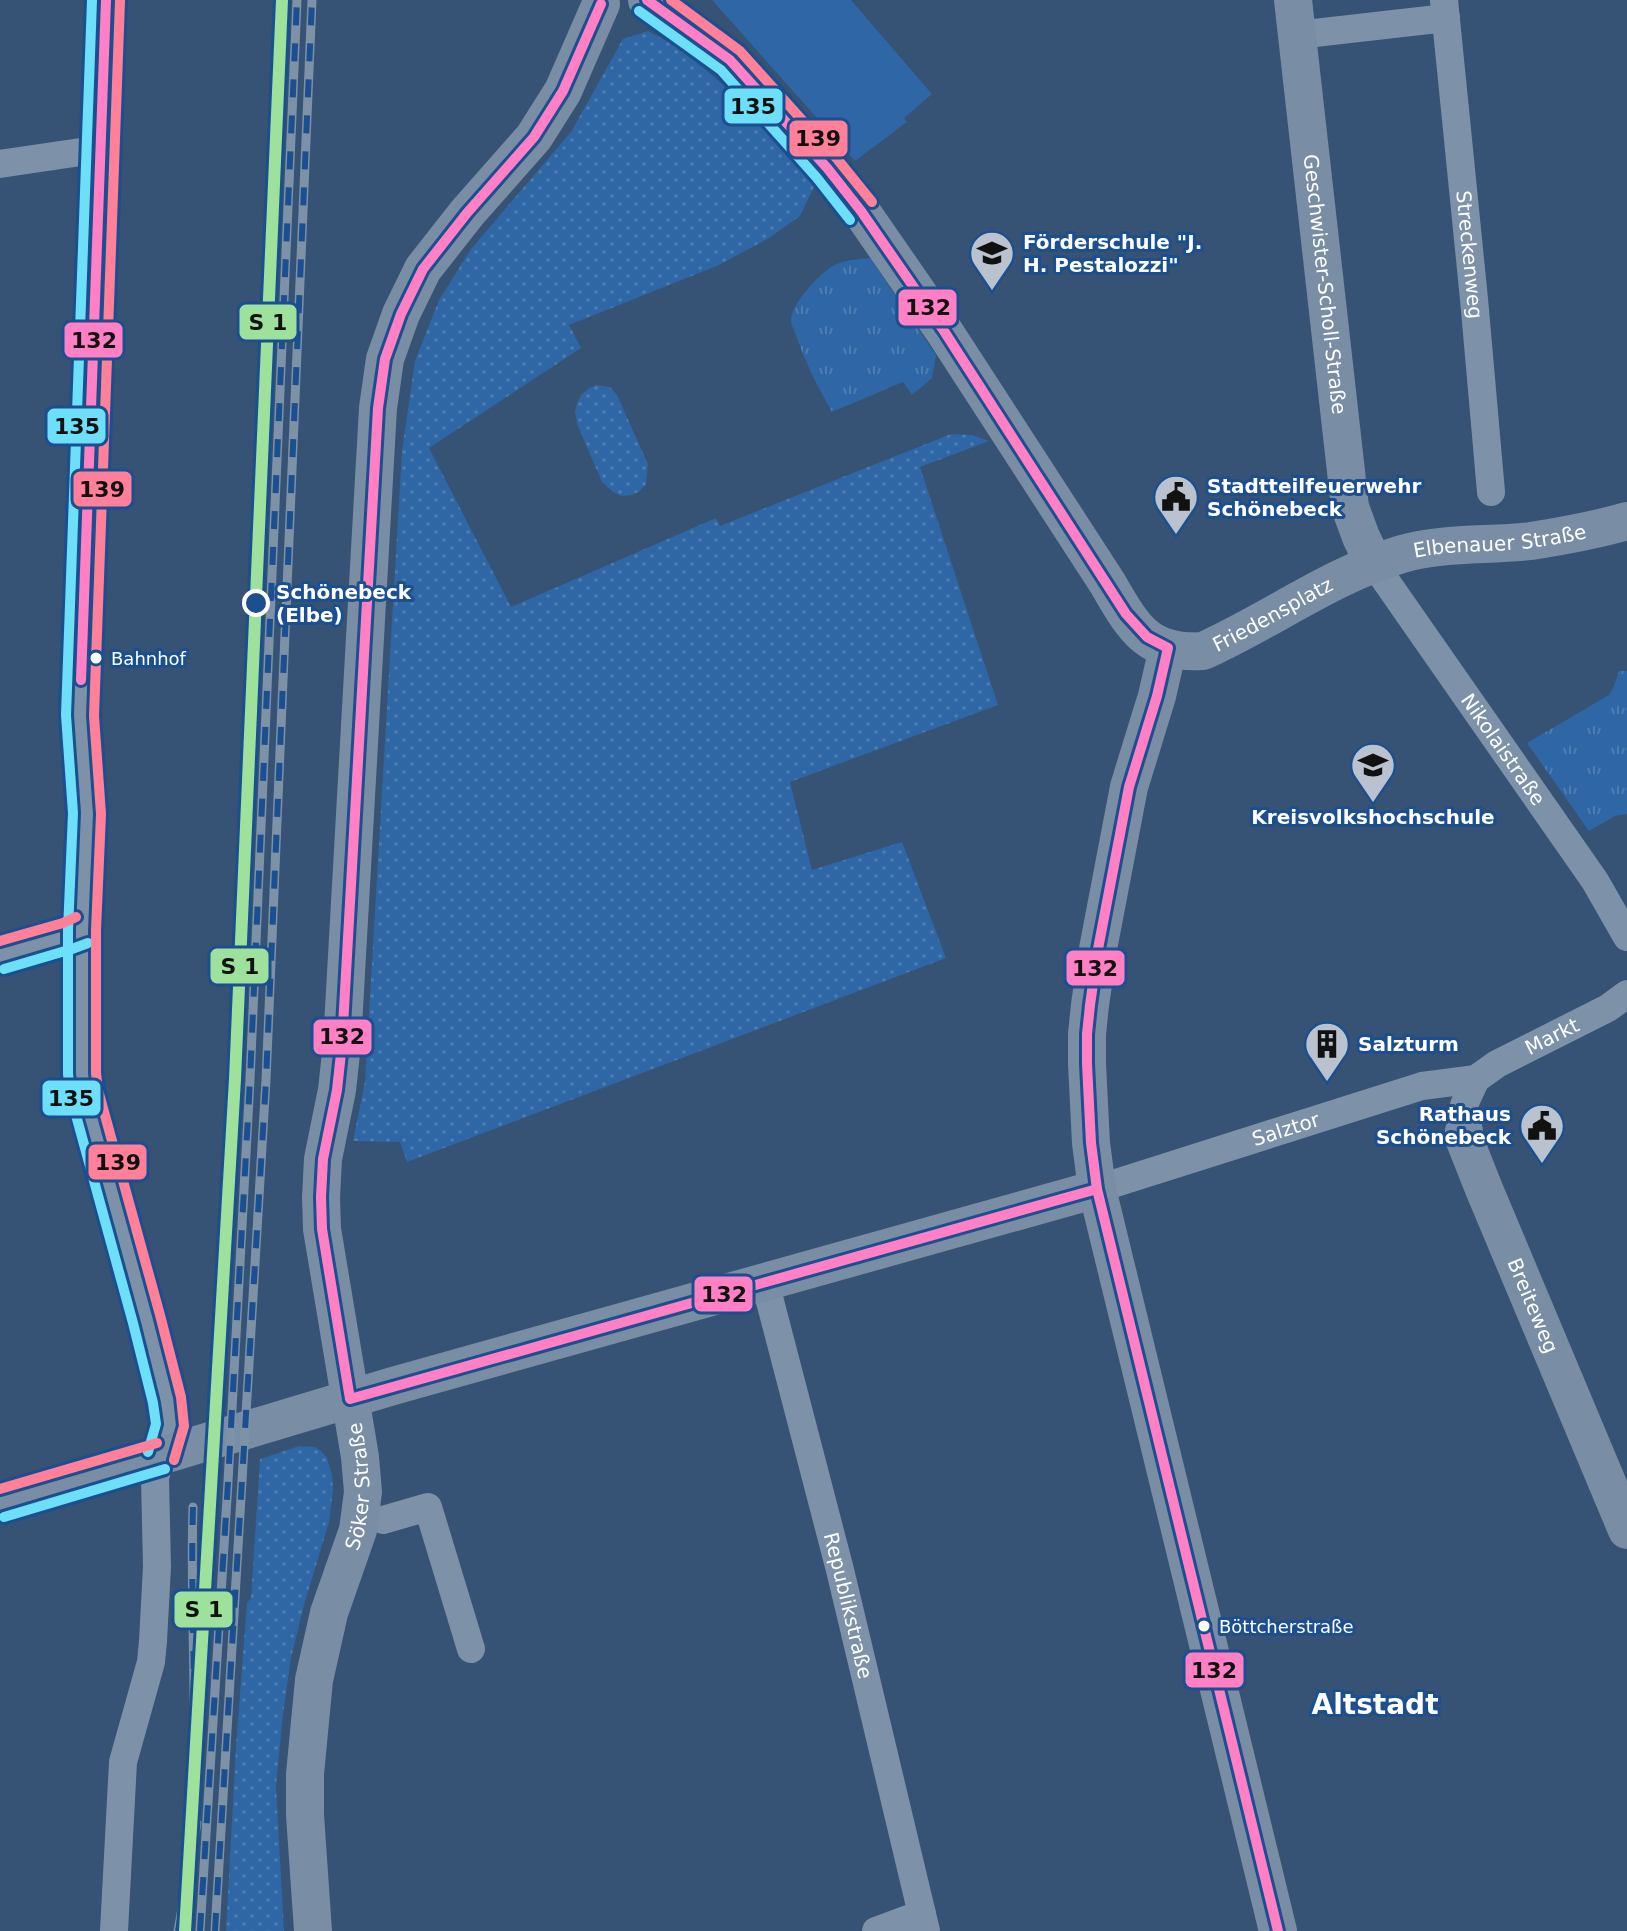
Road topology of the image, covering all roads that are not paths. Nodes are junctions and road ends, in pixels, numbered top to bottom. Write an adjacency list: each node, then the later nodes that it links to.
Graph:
1 (106, 0): 6 (street)
2 (647, 0): 11 (street)
3 (609, 1): 20 (street, Söker Straße)
4 (1445, 9): 5 (street, Streckenweg); 8 (street, Streckenweg)
5 (1295, 18): 10 (street, Geschwister-Scholl-Straße)
6 (101, 149): 7 (street); 12 (street)
7 (0, 164)
8 (1491, 492)
9 (1627, 521): 10 (street, Elbenauer Straße)
10 (1374, 564): 11 (street, Friedensplatz); 13 (street, Nikolaistraße)
11 (1168, 648): 18 (street)
12 (82, 930): 14 (street); 21 (street)
13 (1627, 937)
14 (0, 956)
15 (1627, 994): 16 (street, Markt)
16 (1476, 1079): 17 (street, Breiteweg); 18 (street, Salztor)
17 (1464, 1131): 24 (street, Breiteweg)
18 (1097, 1189): 19 (street); 30 (street)
19 (765, 1282): 20 (street); 26 (street, Republikstraße)
20 (350, 1399): 21 (street); 28 (street, Söker Straße)
21 (161, 1456): 22 (street); 27 (street)
22 (0, 1504)
23 (383, 1520): 25 (street)
24 (1627, 1530)
25 (471, 1649)
26 (924, 1923): 29 (street)
27 (114, 1931)
28 (313, 1931)
29 (876, 1931)
30 (1278, 1931)

